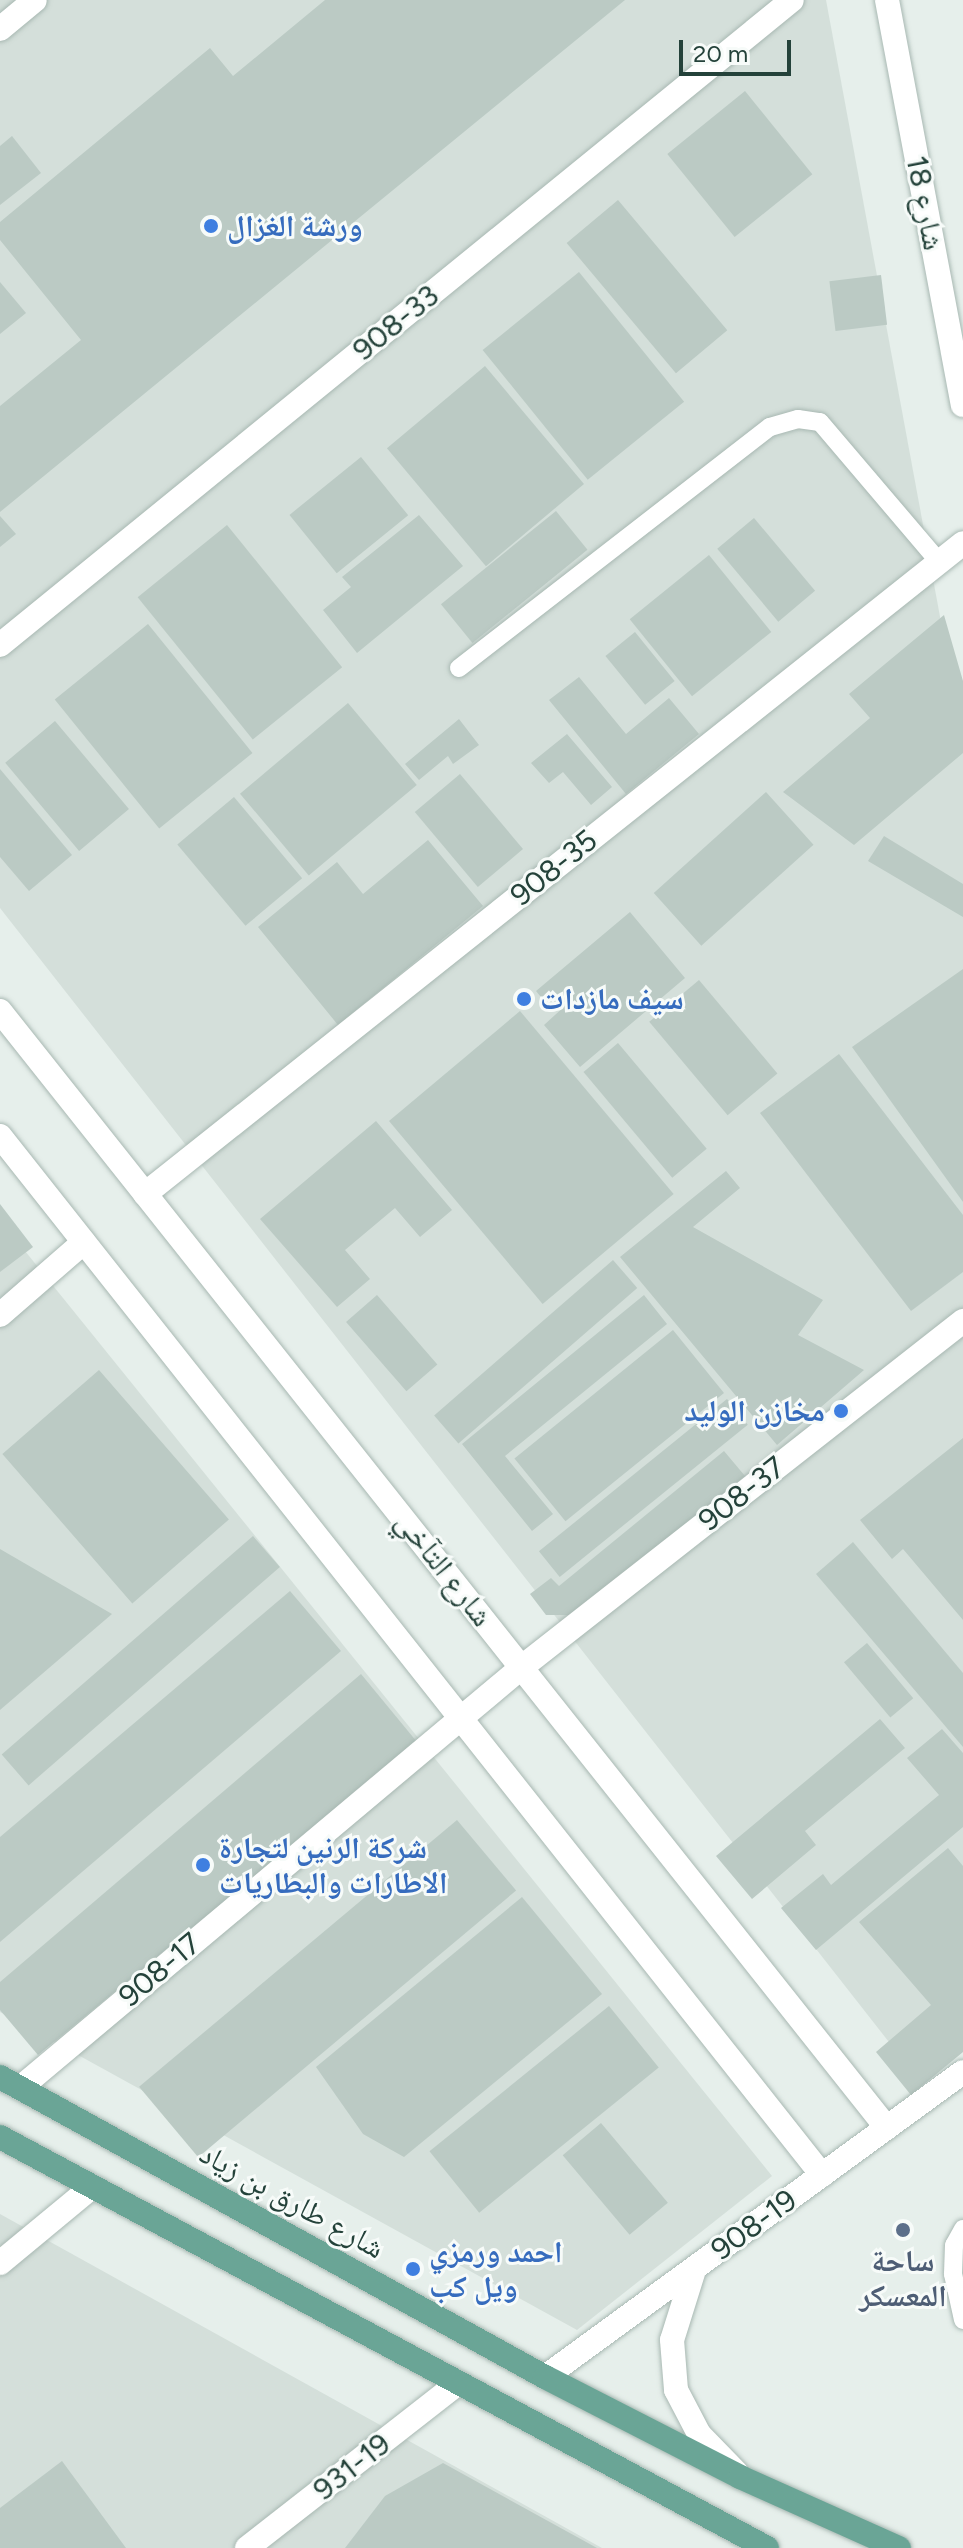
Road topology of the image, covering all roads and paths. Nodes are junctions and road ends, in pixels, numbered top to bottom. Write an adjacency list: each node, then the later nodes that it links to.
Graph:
1 (35, 0): 4 (street)
2 (792, 0): 8 (street, 908-33)
3 (887, 0): 5 (street, شارع 18)
4 (0, 29)
5 (963, 405)
6 (963, 543): 7 (street, 908-35)
7 (939, 562): 9 (lane); 12 (street, 908-35)
8 (0, 645)
9 (459, 668)
10 (0, 1011): 12 (street, شارع التآخي)
11 (0, 1136): 13 (street)
12 (145, 1194): 16 (street, شارع التآخي)
13 (84, 1242): 14 (street); 17 (street)
14 (0, 1315)
15 (963, 1321): 16 (street, 908-37)
16 (522, 1667): 17 (street, 908-17); 20 (street, شارع التآخي)
17 (459, 1718): 19 (street, 908-17); 22 (street)
18 (963, 2072): 20 (street, 908-19)
19 (10, 2083): 28 (main road, شارع طارق بن زياد)
20 (887, 2128): 22 (street, 908-19)
21 (0, 2137): 23 (main road)
22 (822, 2175): 26 (street, 908-19)
23 (92, 2187): 25 (street); 29 (main road)
24 (963, 2229): 27 (lane)
25 (0, 2263)
26 (695, 2268): 28 (street, 908-19); 30 (street)
27 (963, 2320)
28 (545, 2377): 30 (main road, شارع طارق بن زياد)
29 (456, 2385): 31 (street, 931-19); 32 (main road)
30 (740, 2477): 33 (main road, شارع طارق بن زياد)
31 (247, 2548)
32 (767, 2548)
33 (899, 2548)

